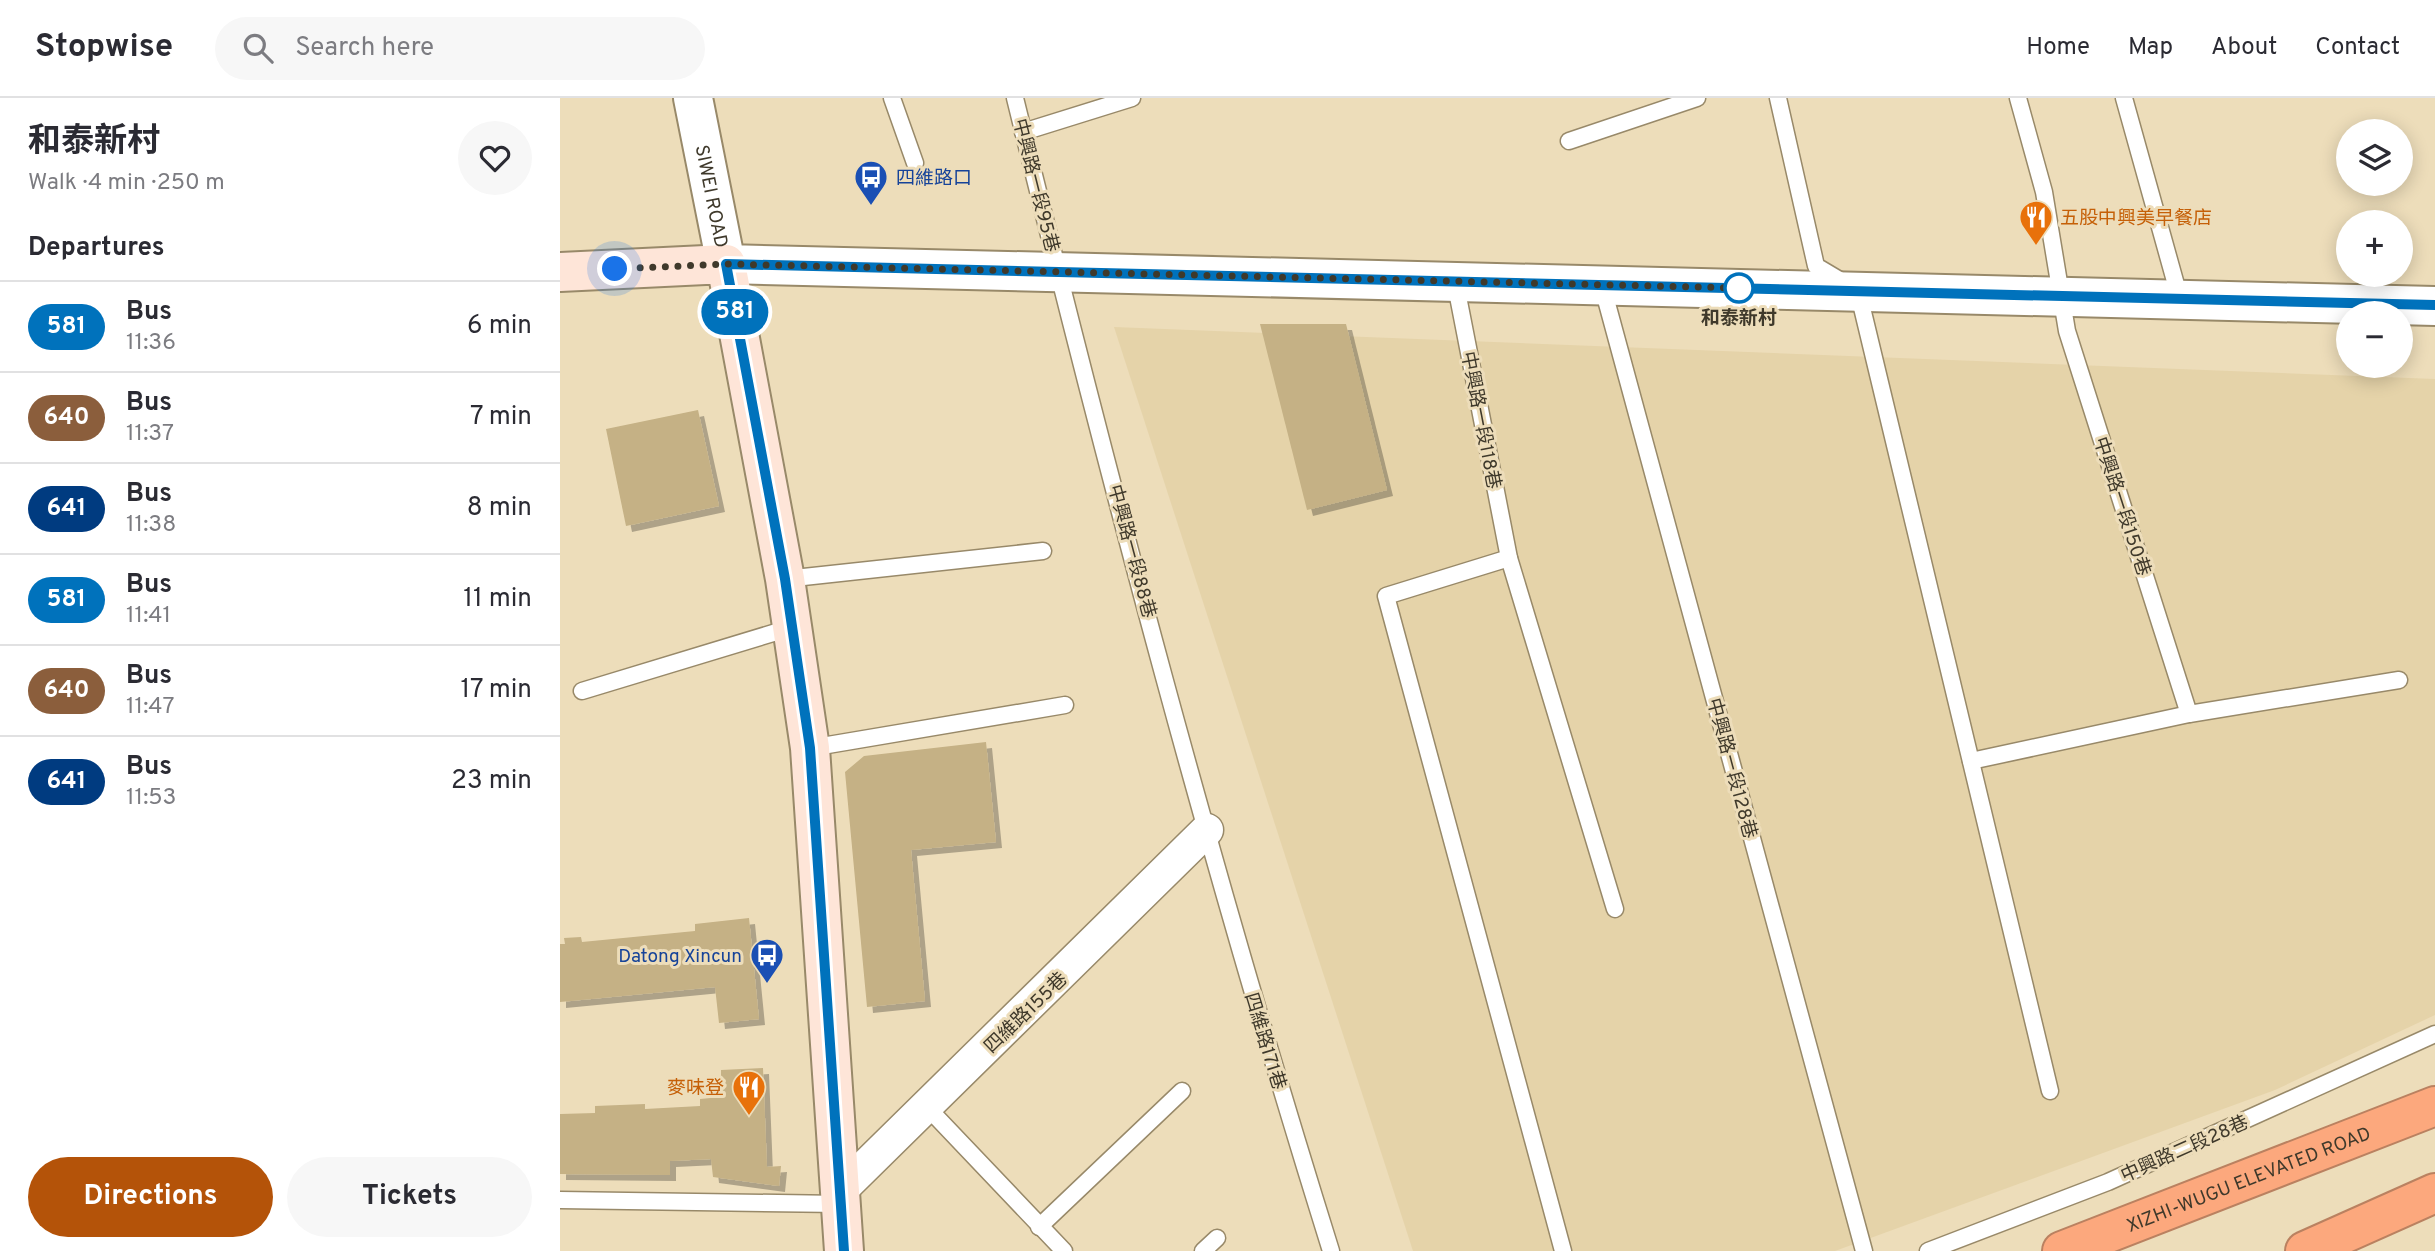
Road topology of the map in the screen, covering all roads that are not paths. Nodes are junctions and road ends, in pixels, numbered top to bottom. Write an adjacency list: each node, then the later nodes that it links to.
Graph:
1 (692, 98): 12 (street, SIWEI ROAD)
2 (892, 98): 11 (lane)
3 (1015, 98): 9 (lane, 中興路一段95巷)
4 (1132, 98): 9 (lane)
5 (1697, 98): 10 (lane)
6 (1777, 98): 17 (lane)
7 (2018, 98): 18 (lane, 中興路一段150巷)
8 (2124, 98): 19 (lane)
9 (1024, 132): 13 (lane, 中興路一段95巷)
10 (1569, 141)
11 (915, 163)
12 (726, 264): 13 (street); 14 (main road); 23 (main road, SIWEI ROAD)
13 (1058, 271): 15 (street); 31 (lane, 中興路一段88巷)
14 (560, 272)
15 (1455, 281): 16 (street); 22 (lane, 中興路一段118巷)
16 (1602, 285): 17 (street); 48 (lane, 中興路ㄧ段128巷)
17 (1858, 291): 18 (street); 30 (lane)
18 (2059, 298): 19 (street); 28 (lane, 中興路一段150巷)
19 (2180, 299): 20 (street)
20 (2435, 306)
21 (1043, 551): 23 (lane)
22 (1510, 558): 32 (lane, 中興路一段118巷); 47 (lane)
23 (785, 579): 24 (main road, SIWEI ROAD)
24 (793, 627): 26 (lane); 29 (main road, SIWEI ROAD)
25 (2399, 680): 28 (lane)
26 (582, 691)
27 (1065, 705): 29 (lane)
28 (2189, 714): 30 (lane)
29 (810, 748): 39 (main road, SIWEI ROAD)
30 (1971, 761): 35 (lane)
31 (1207, 830): 37 (street, 四維路155巷); 46 (lane, 四維路171巷)
32 (1615, 909)
33 (2435, 1034): 49 (lane, 中興路二段28巷)
34 (1182, 1091): 41 (lane)
35 (2050, 1091)
36 (2435, 1106): 50 (highway, XIZHI-WUGU ELEVATED ROAD)
37 (927, 1107): 39 (street, 四維路155巷); 41 (lane)
38 (2435, 1193): 51 (highway)
39 (841, 1198): 40 (lane); 43 (main road, SIWEI ROAD)
40 (560, 1200)
41 (1039, 1227): 44 (lane)
42 (1217, 1238): 45 (lane)
43 (844, 1251)
44 (1064, 1251)
45 (1203, 1251)
46 (1331, 1251)
47 (1563, 1251)
48 (1864, 1251)
49 (1928, 1251)
50 (2062, 1251)
51 (2305, 1251)

